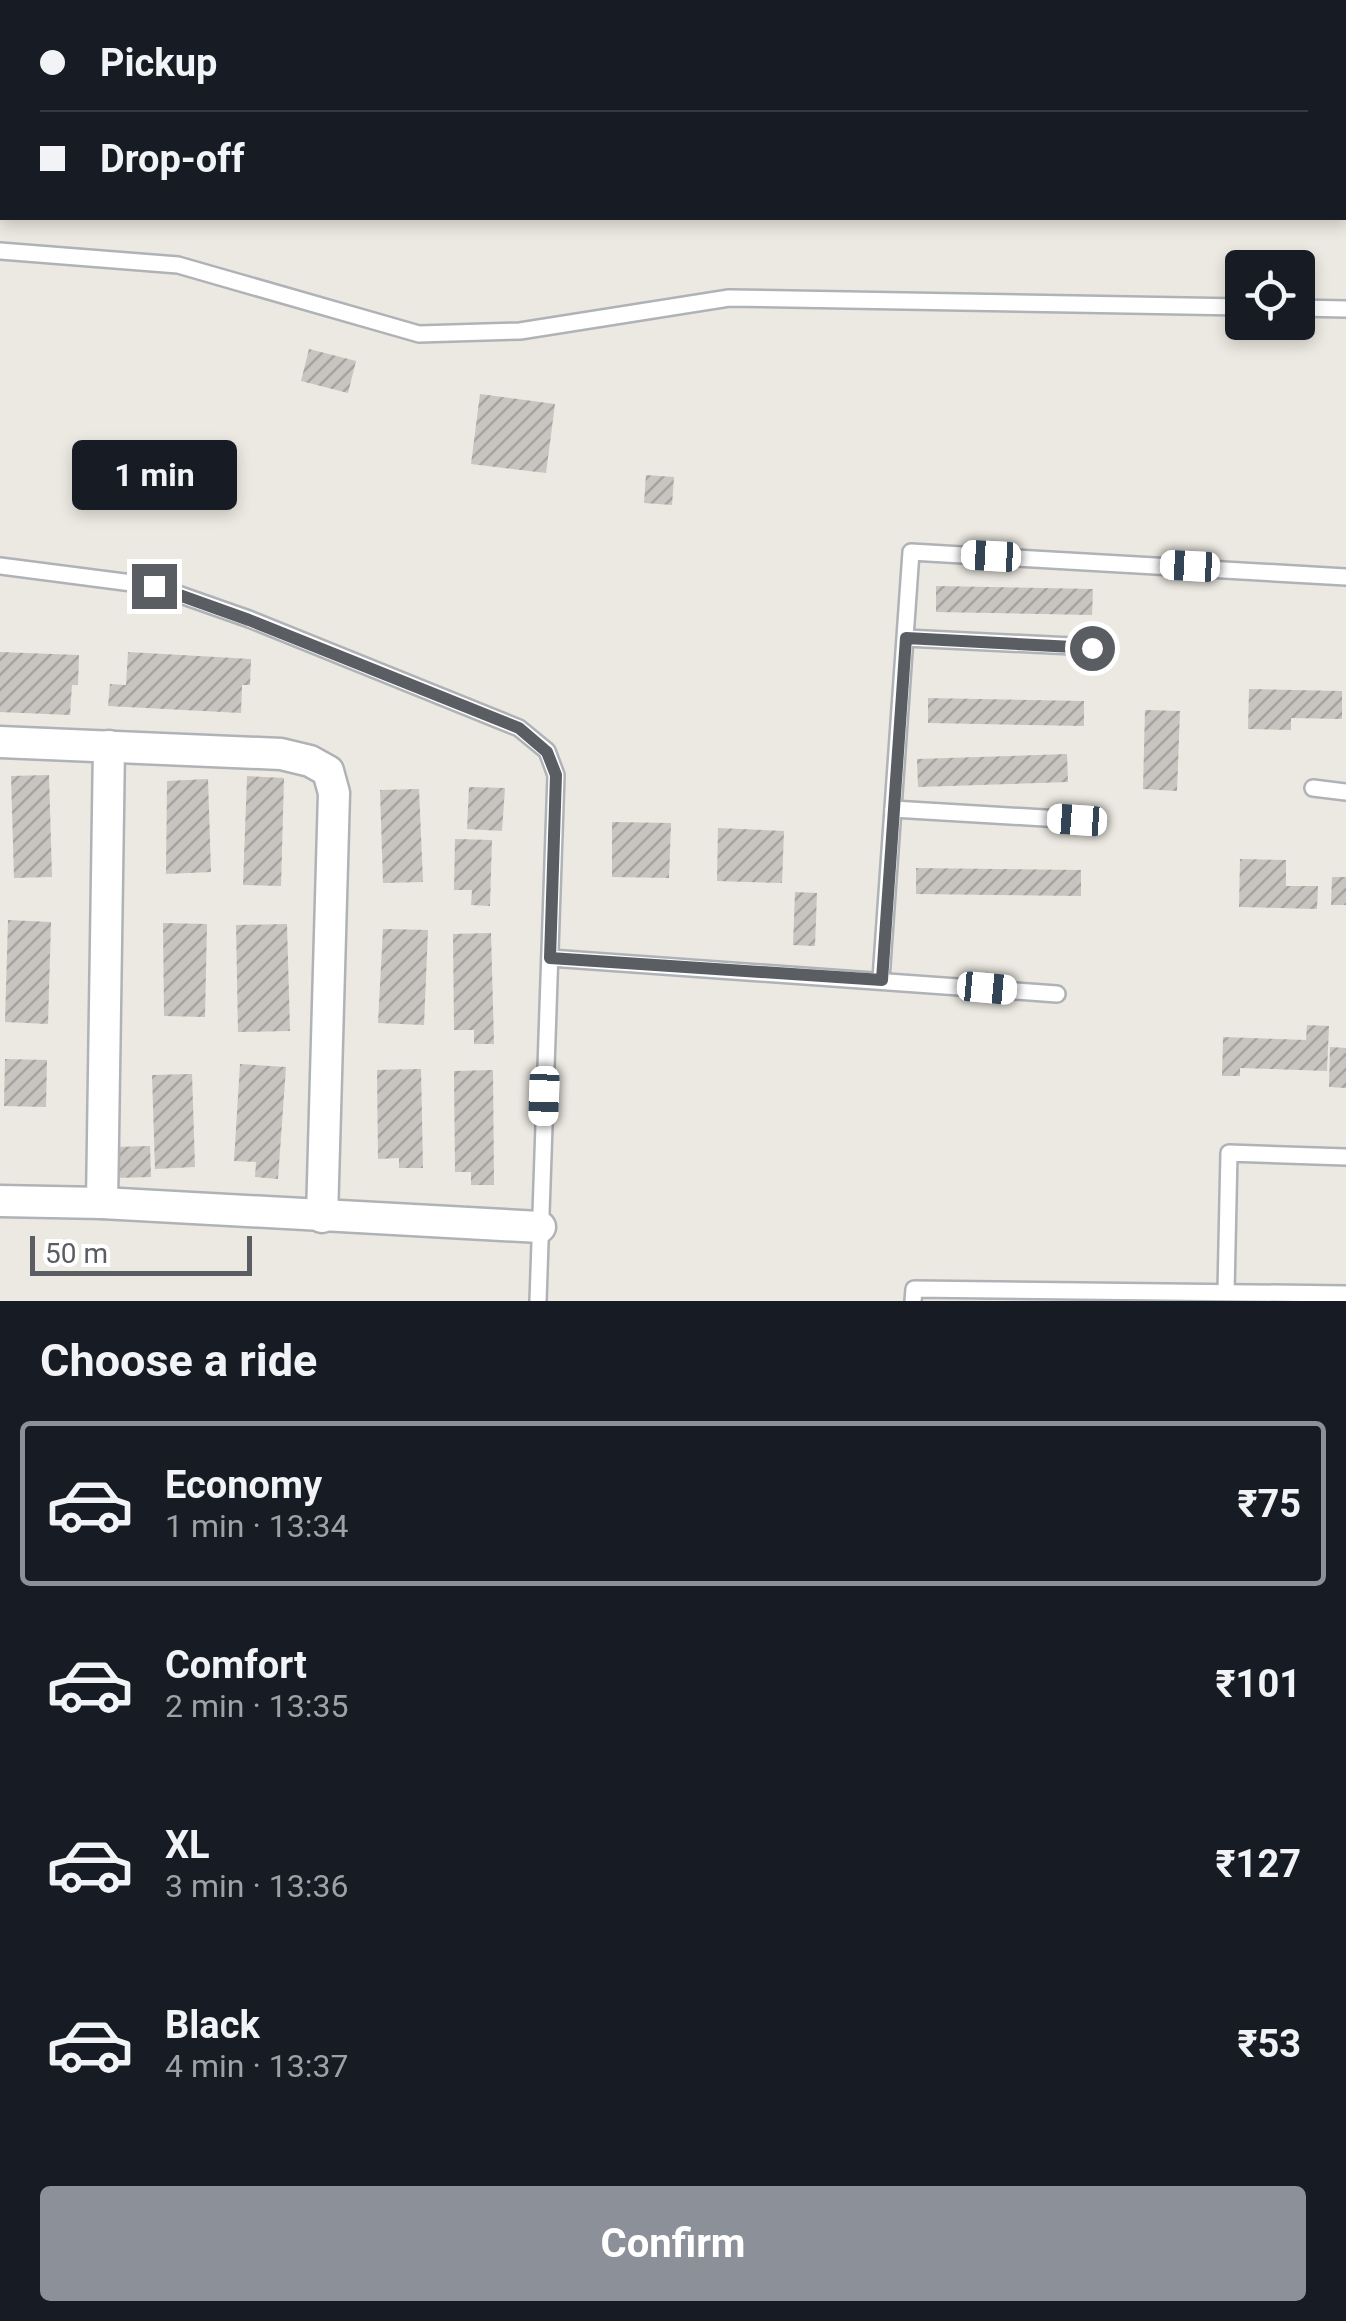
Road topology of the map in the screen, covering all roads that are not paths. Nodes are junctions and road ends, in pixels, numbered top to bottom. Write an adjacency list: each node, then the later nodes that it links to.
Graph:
1 (0, 251): 2 (lane)
2 (1225, 307)
3 (1315, 308): 4 (lane)
4 (1346, 309)
5 (0, 566): 15 (lane)
6 (1346, 577): 7 (lane)
7 (906, 638): 8 (lane); 13 (lane)
8 (1092, 648)
9 (0, 742): 10 (street)
10 (109, 746): 20 (street); 21 (street)
11 (1313, 788): 12 (lane)
12 (1346, 792)
13 (893, 808): 14 (lane); 16 (lane)
14 (1077, 820)
15 (550, 958): 16 (lane); 22 (lane)
16 (882, 980): 17 (lane)
17 (1057, 994)
18 (1346, 1157): 23 (lane)
19 (0, 1201): 20 (street)
20 (102, 1203): 21 (street)
21 (322, 1217): 22 (street)
22 (540, 1227): 26 (lane)
23 (1226, 1292): 24 (lane); 25 (lane)
24 (1346, 1294)
25 (1166, 1296): 27 (lane)
26 (538, 1301)
27 (914, 1301)

